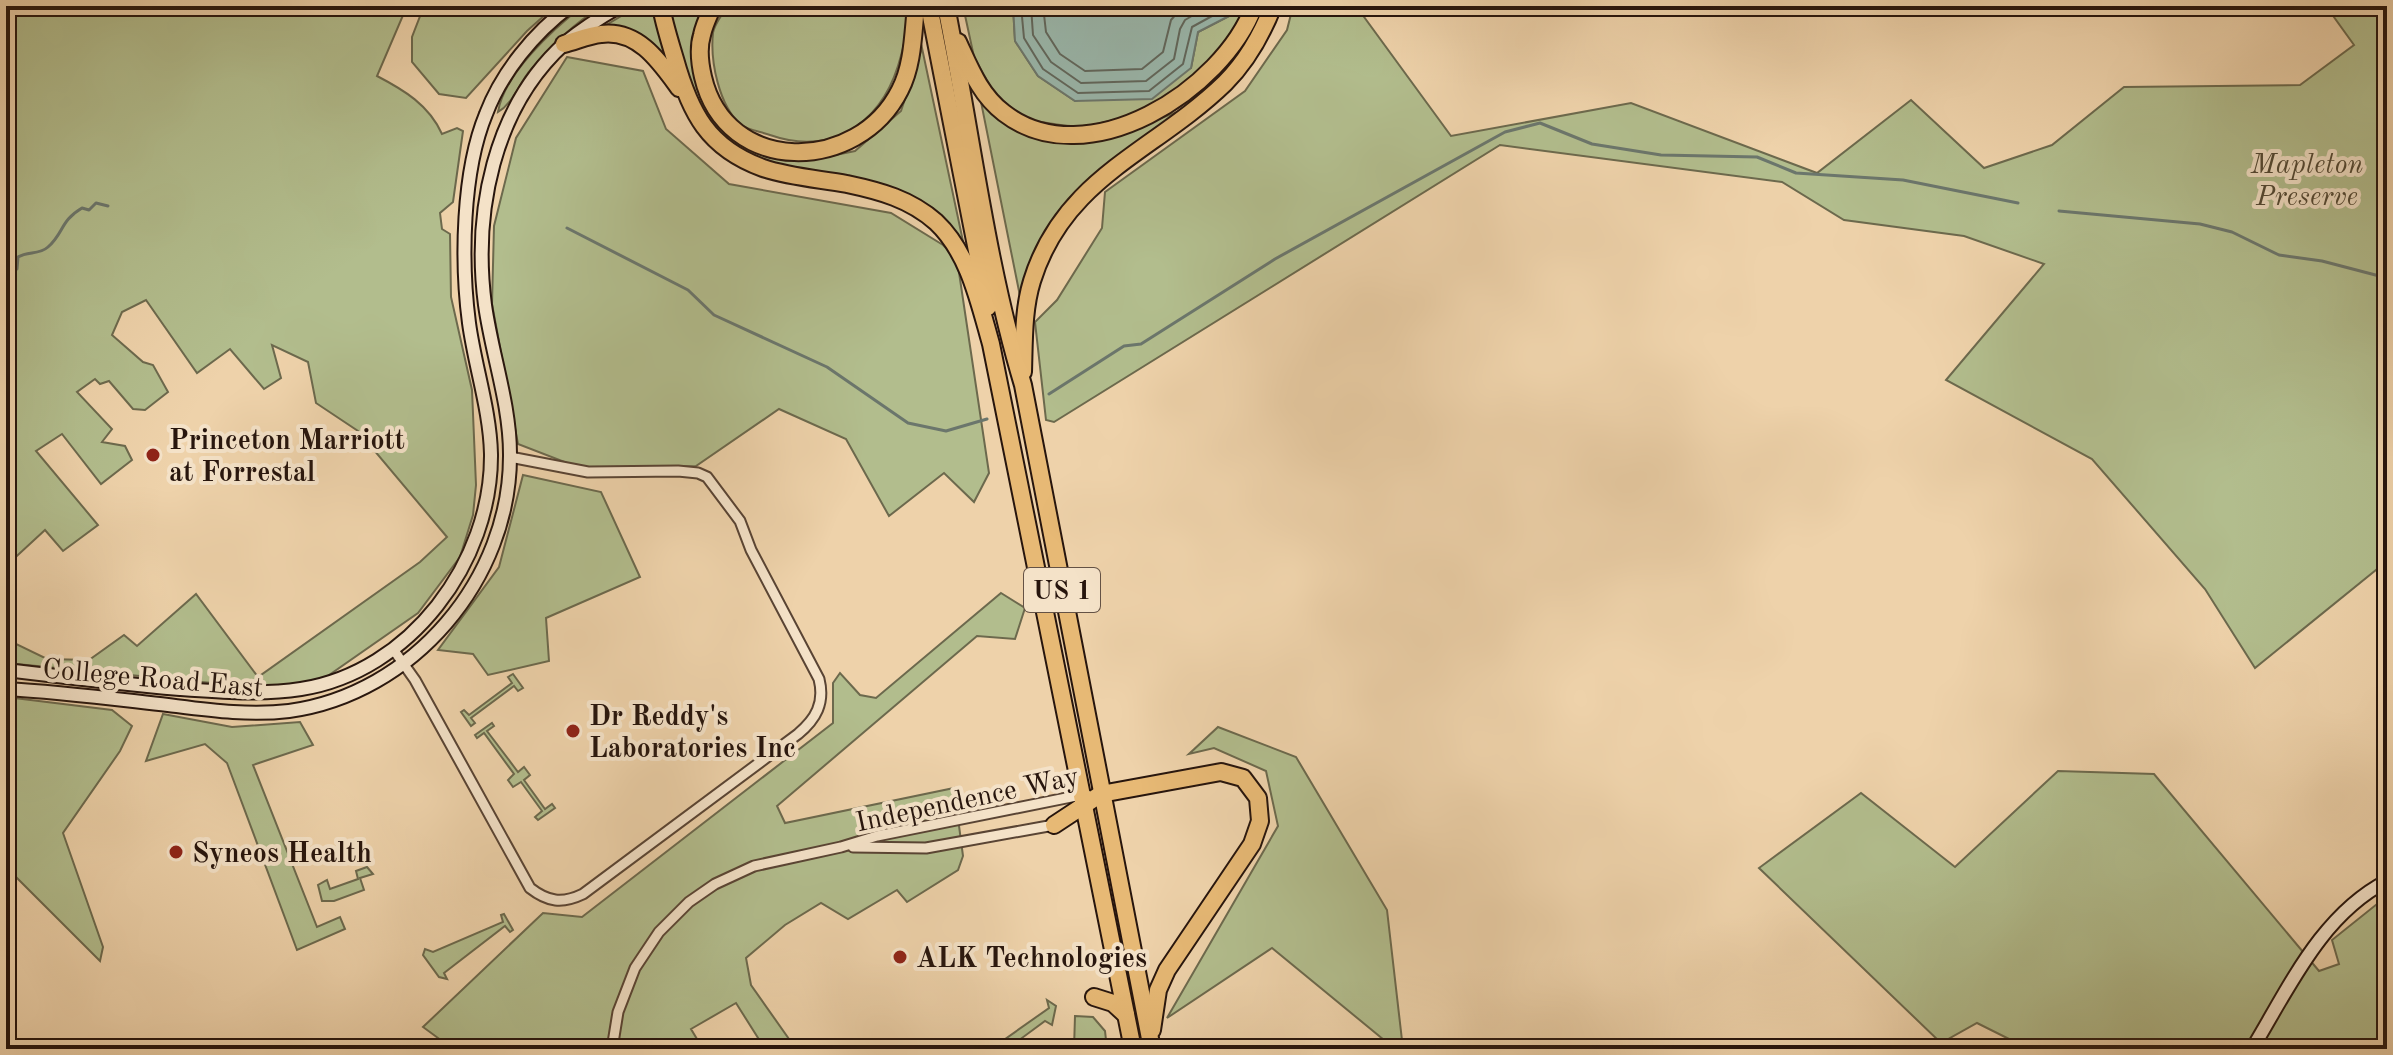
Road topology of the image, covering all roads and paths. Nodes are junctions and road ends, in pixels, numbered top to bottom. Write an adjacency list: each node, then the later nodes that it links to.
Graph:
1 (570, 6): 15 (street, College Road East)
2 (620, 6): 10 (street, College Road East)
3 (661, 6): 11 (highway)
4 (713, 6): 5 (highway)
5 (916, 6)
6 (929, 6): 12 (highway, US 1)
7 (1254, 6): 9 (highway)
8 (1273, 6): 13 (highway)
9 (947, 14): 13 (highway, US 1)
10 (564, 44): 11 (highway); 14 (street, College Road East)
11 (686, 97): 12 (highway)
12 (991, 344): 20 (highway, US 1)
13 (1023, 385): 19 (highway, US 1)
14 (510, 457): 16 (street, College Road East); 16 (street)
15 (393, 649): 16 (street); 17 (street, College Road East)
16 (403, 664): 18 (street, College Road East)
17 (6, 670)
18 (6, 689)
19 (1101, 794): 20 (highway); 27 (highway, US 1); 27 (highway)
20 (1084, 800): 21 (highway); 22 (street, Independence Way); 23 (highway, US 1)
21 (1054, 825): 22 (street, Independence Way); 23 (highway)
22 (841, 847): 28 (street, Independence Way)
23 (1094, 850): 25 (highway, US 1)
24 (2387, 881): 30 (street)
25 (1117, 969): 26 (highway, US 1); 26 (highway)
26 (1126, 1015): 29 (highway, US 1)
27 (1151, 1044)
28 (612, 1049)
29 (1133, 1049)
30 (2252, 1049)

